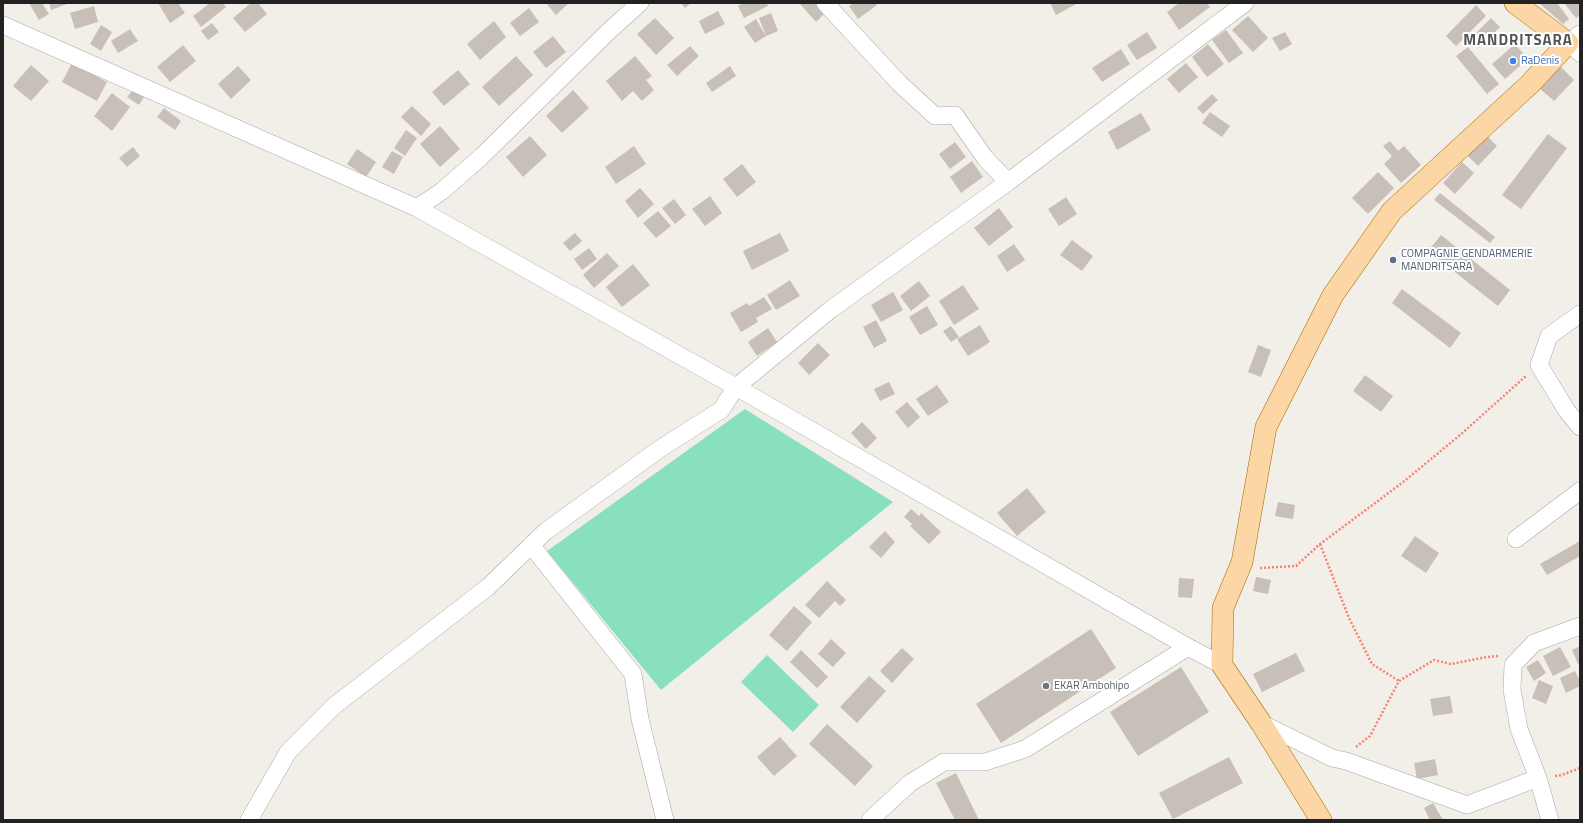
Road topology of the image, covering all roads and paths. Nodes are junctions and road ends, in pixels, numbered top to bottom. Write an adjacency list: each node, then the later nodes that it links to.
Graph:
1 (640, 3): 8 (street)
2 (825, 3): 7 (street)
3 (1245, 3): 7 (street)
4 (1515, 3): 6 (main road)
5 (3, 25): 8 (street)
6 (1576, 43): 17 (main road)
7 (1008, 182): 11 (street)
8 (417, 208): 11 (street)
9 (1580, 314): 10 (street)
10 (1539, 365): 12 (street); 15 (path)
11 (736, 387): 16 (street); 19 (street)
12 (1580, 427)
13 (1580, 491): 14 (street)
14 (1516, 539)
15 (1320, 544): 17 (path); 22 (path)
16 (532, 545): 27 (street); 28 (street)
17 (1242, 562): 21 (main road)
18 (1580, 626): 20 (street)
19 (1188, 647): 21 (street); 29 (street)
20 (1522, 656): 22 (path); 26 (street)
21 (1222, 665): 23 (main road)
22 (1399, 680): 24 (path)
23 (1261, 723): 24 (street); 30 (main road)
24 (1332, 758): 26 (street)
25 (1580, 768): 26 (path)
26 (1538, 778): 31 (street)
27 (249, 820)
28 (665, 820)
29 (870, 820)
30 (1321, 820)
31 (1550, 820)

